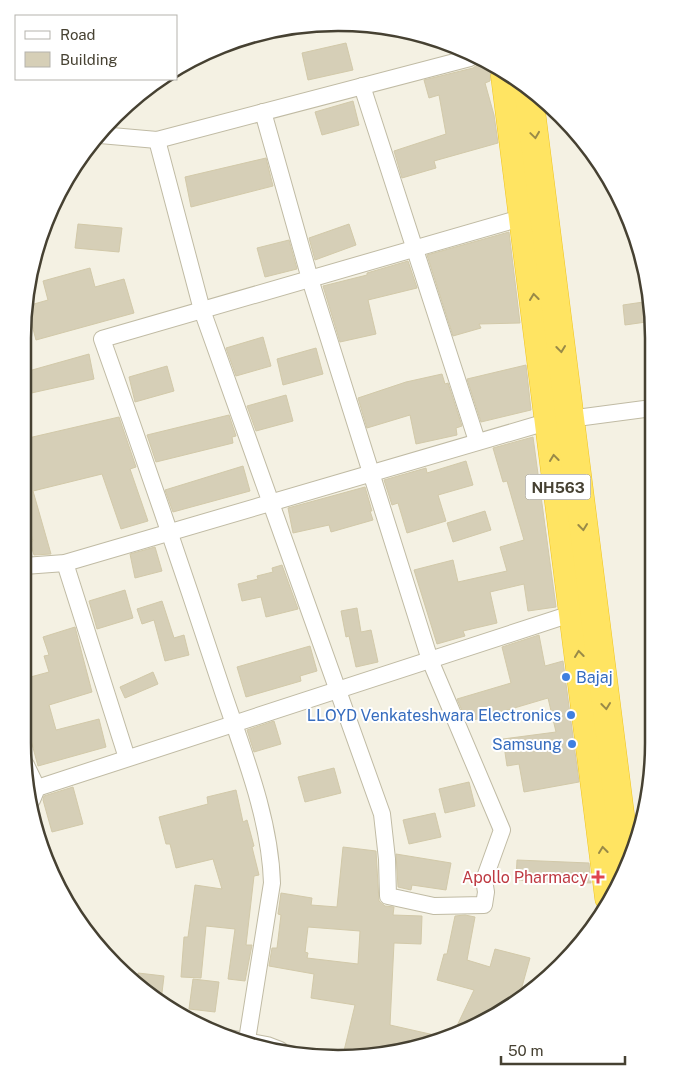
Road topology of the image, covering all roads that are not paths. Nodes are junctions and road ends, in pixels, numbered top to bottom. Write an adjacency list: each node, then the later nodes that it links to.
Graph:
1 (465, 59): 3 (street)
2 (506, 82): 8 (highway, NH563)
3 (362, 86): 5 (street); 9 (street)
4 (529, 98): 13 (highway, NH563, one-way to 13)
5 (263, 112): 7 (street); 10 (street)
6 (107, 136): 7 (street)
7 (157, 140): 11 (street)
8 (524, 217): 9 (street); 13 (highway, NH563, one-way to 8)
9 (413, 249): 10 (street); 14 (street)
10 (310, 279): 11 (street); 15 (street)
11 (202, 310): 16 (street); 17 (street)
12 (645, 409): 13 (street)
13 (559, 420): 14 (street); 20 (highway, NH563, one-way to 13); 26 (highway, NH563, one-way to 26)
14 (477, 441): 15 (street)
15 (370, 473): 16 (street); 21 (street)
16 (271, 502): 17 (street); 22 (street)
17 (170, 532): 18 (street); 23 (street)
18 (65, 563): 19 (street); 24 (street)
19 (31, 565)
20 (574, 613): 21 (street); 27 (highway, NH563, one-way to 20)
21 (430, 660): 22 (street); 22 (street)
22 (338, 690): 23 (street)
23 (234, 724): 24 (street); 28 (street)
24 (127, 758): 25 (street)
25 (36, 793)
26 (626, 847)
27 (608, 889)
28 (248, 1036)

